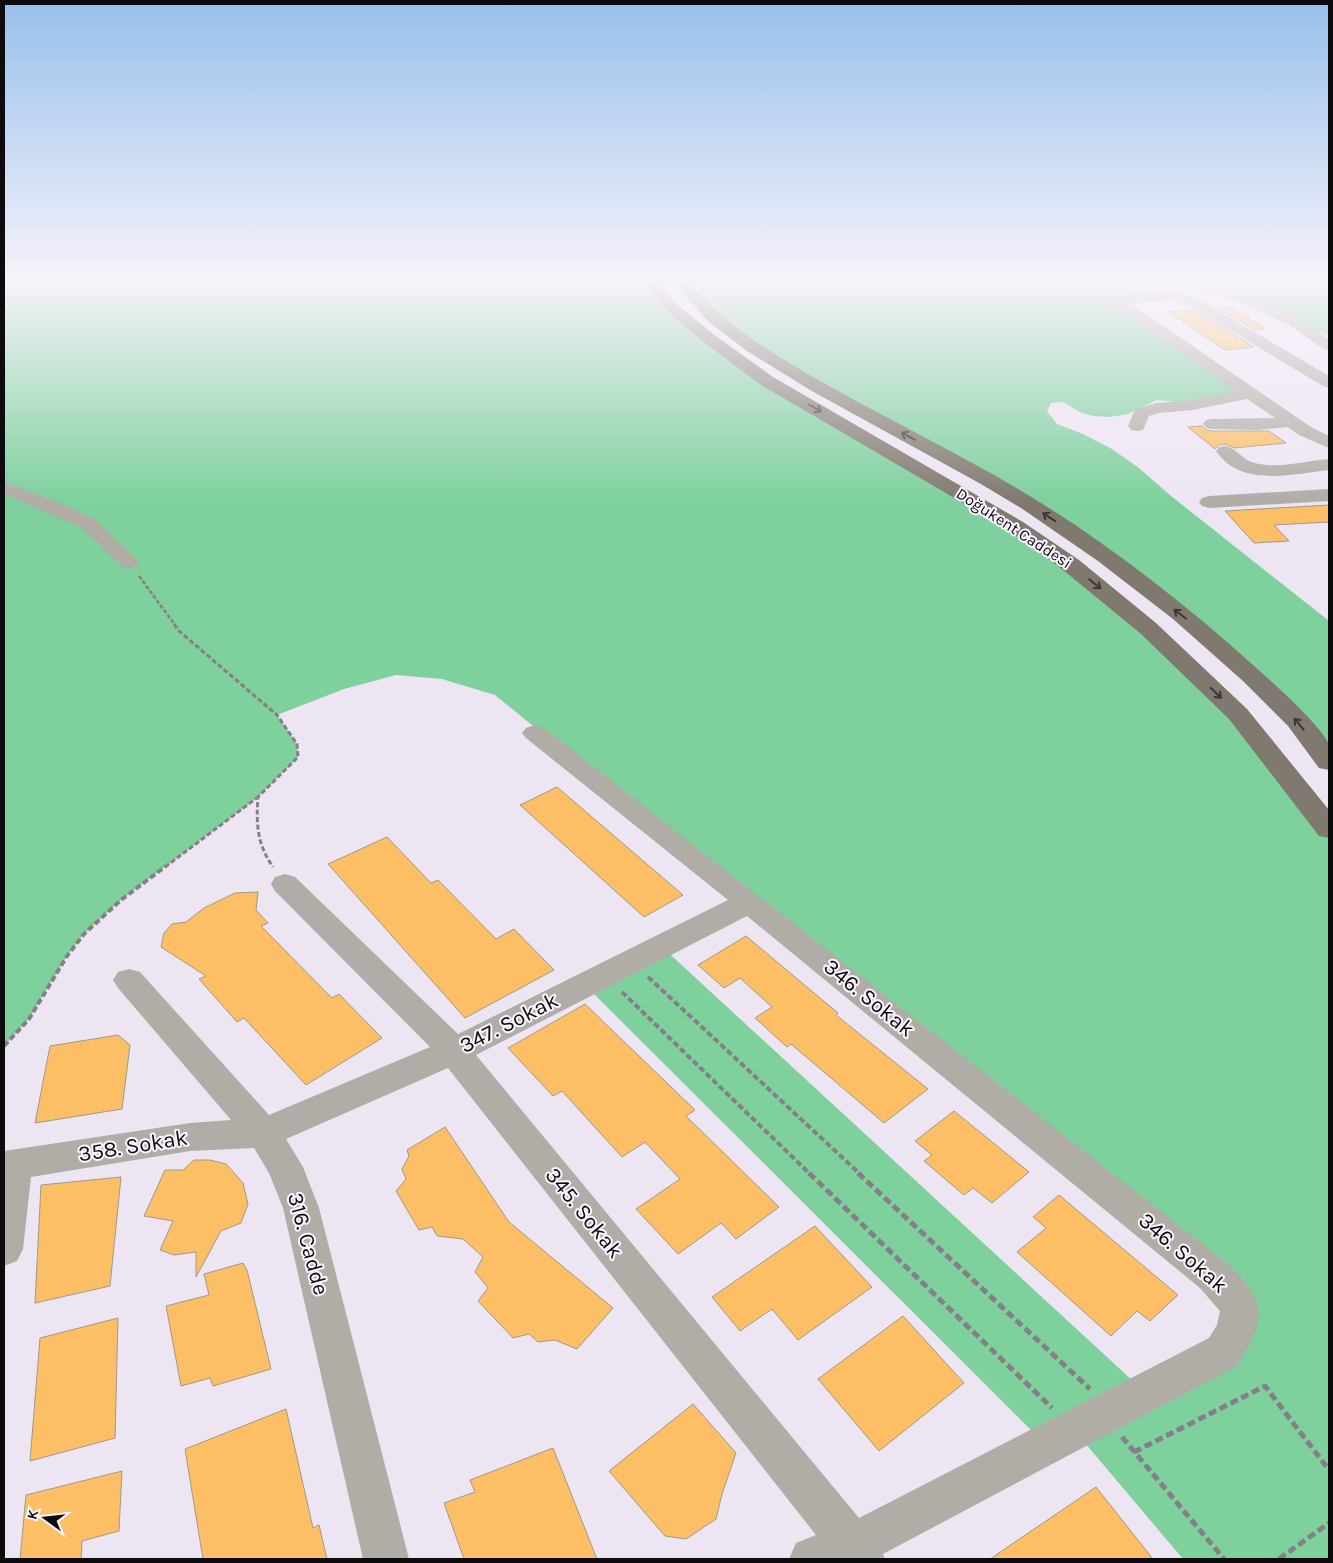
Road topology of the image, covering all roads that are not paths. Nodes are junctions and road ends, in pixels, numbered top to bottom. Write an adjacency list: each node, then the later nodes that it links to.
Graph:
1 (733, 356): 19 (main road, Doğukent Caddesi, one-way to 19)
2 (766, 356): 18 (main road, Doğukent Caddesi, one-way to 2)
3 (1197, 356): 6 (street)
4 (1284, 356): 5 (street)
5 (1329, 383)
6 (1251, 393): 8 (street); 9 (street)
7 (1212, 424): 9 (street)
8 (1136, 426)
9 (1299, 426): 10 (street); 12 (street)
10 (1329, 442)
11 (1226, 451): 12 (street)
12 (1329, 465)
13 (4, 487): 16 (street)
14 (1329, 495): 15 (street)
15 (1209, 502)
16 (129, 562)
17 (535, 733): 21 (street, 346. Sokak)
18 (1329, 762)
19 (1329, 829)
20 (285, 884): 23 (street, 345. Sokak)
21 (749, 902): 23 (street, 347. Sokak); 27 (street, 346. Sokak)
22 (129, 980): 24 (street, 316. Cadde)
23 (454, 1051): 24 (street, 347. Sokak); 27 (street, 345. Sokak)
24 (263, 1133): 25 (street, 358. Sokak); 28 (street, 316. Cadde)
25 (9, 1165): 26 (street)
26 (4, 1249)
27 (858, 1552): 29 (street, 346. Sokak)
28 (386, 1559)
29 (812, 1559)

